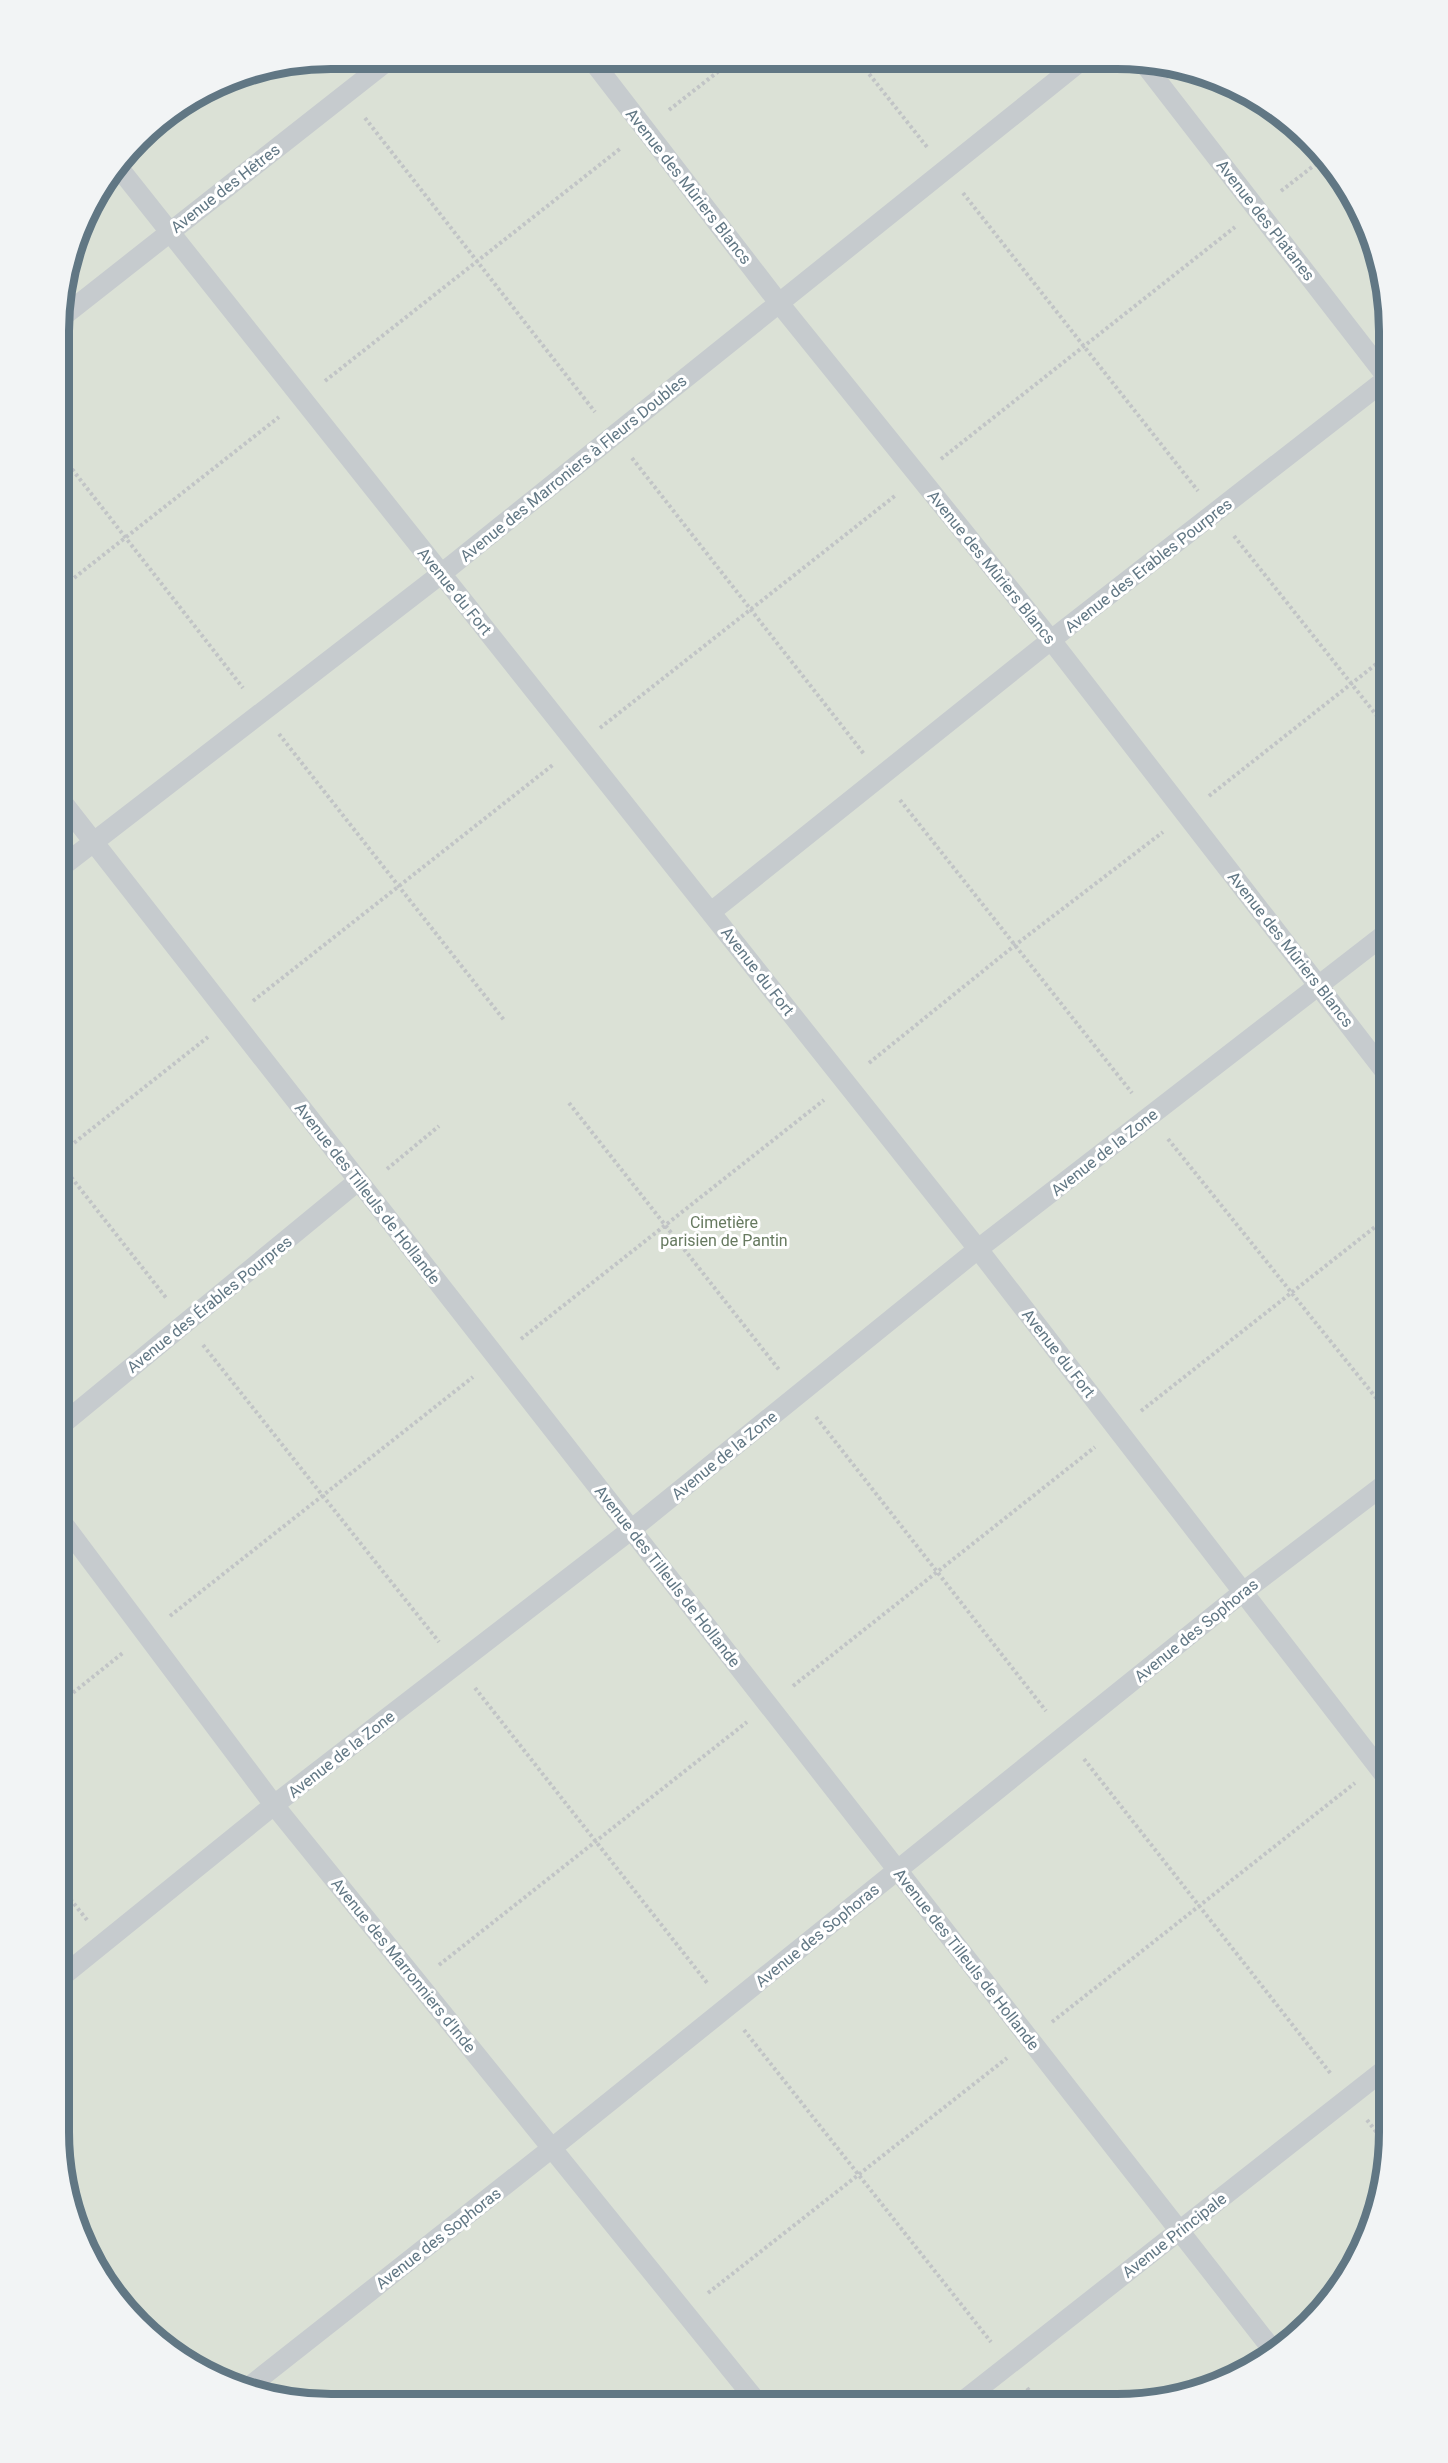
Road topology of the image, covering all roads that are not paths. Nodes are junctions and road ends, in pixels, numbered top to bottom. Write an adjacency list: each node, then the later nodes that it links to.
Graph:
1 (377, 69): 6 (lane, Avenue des Hêtres)
2 (599, 69): 7 (lane, Avenue des Mûriers Blancs)
3 (1071, 69): 7 (lane, Avenue des Marroniers à Fleurs Doubles)
4 (1150, 71): 9 (lane, Avenue des Platanes)
5 (123, 173): 6 (lane, Avenue du Fort)
6 (169, 232): 8 (lane, Avenue des Hêtres); 11 (lane, Avenue du Fort)
7 (779, 303): 11 (lane, Avenue des Marroniers à Fleurs Doubles); 12 (lane, Avenue des Mûriers Blancs)
8 (70, 311)
9 (1379, 366)
10 (1379, 387): 12 (lane, Avenue des Erables Pourpres)
11 (441, 574): 14 (lane, Avenue des Marroniers à Fleurs Doubles); 16 (lane, Avenue du Fort)
12 (1052, 640): 16 (lane, Avenue des Erables Pourpres); 18 (lane, Avenue des Mûriers Blancs)
13 (69, 810): 14 (lane, Avenue des Tilleuls de Hollande)
14 (94, 840): 15 (lane, Avenue des Marroniers à Fleurs Doubles); 20 (lane, Avenue des Tilleuls de Hollande)
15 (69, 861)
16 (711, 912): 21 (lane, Avenue du Fort)
17 (1379, 940): 18 (lane, Avenue de la Zone)
18 (1319, 986): 19 (lane, Avenue des Mûriers Blancs); 21 (lane, Avenue de la Zone)
19 (1379, 1064)
20 (360, 1185): 22 (lane, Avenue des Érables Pourpres); 24 (lane, Avenue des Tilleuls de Hollande)
21 (978, 1249): 24 (lane, Avenue de la Zone); 26 (lane, Avenue du Fort)
22 (69, 1419)
23 (1379, 1488): 26 (lane, Avenue des Sophoras)
24 (632, 1529): 28 (lane, Avenue de la Zone); 29 (lane, Avenue des Tilleuls de Hollande)
25 (69, 1531): 28 (lane, Avenue des Marronniers d'Inde)
26 (1244, 1592): 27 (lane, Avenue du Fort); 29 (lane, Avenue des Sophoras)
27 (1379, 1767)
28 (274, 1805): 30 (lane, Avenue de la Zone); 32 (lane, Avenue des Marronniers d'Inde)
29 (898, 1870): 32 (lane, Avenue des Sophoras); 33 (lane, Avenue des Tilleuls de Hollande)
30 (69, 1971)
31 (1379, 2074): 33 (lane, Avenue Principale)
32 (552, 2148): 35 (lane, Avenue des Sophoras); 36 (lane, Avenue des Marronniers d'Inde)
33 (1179, 2231): 34 (lane, Avenue des Tilleuls de Hollande); 37 (lane, Avenue Principale)
34 (1269, 2345)
35 (254, 2382)
36 (751, 2394)
37 (972, 2394)

